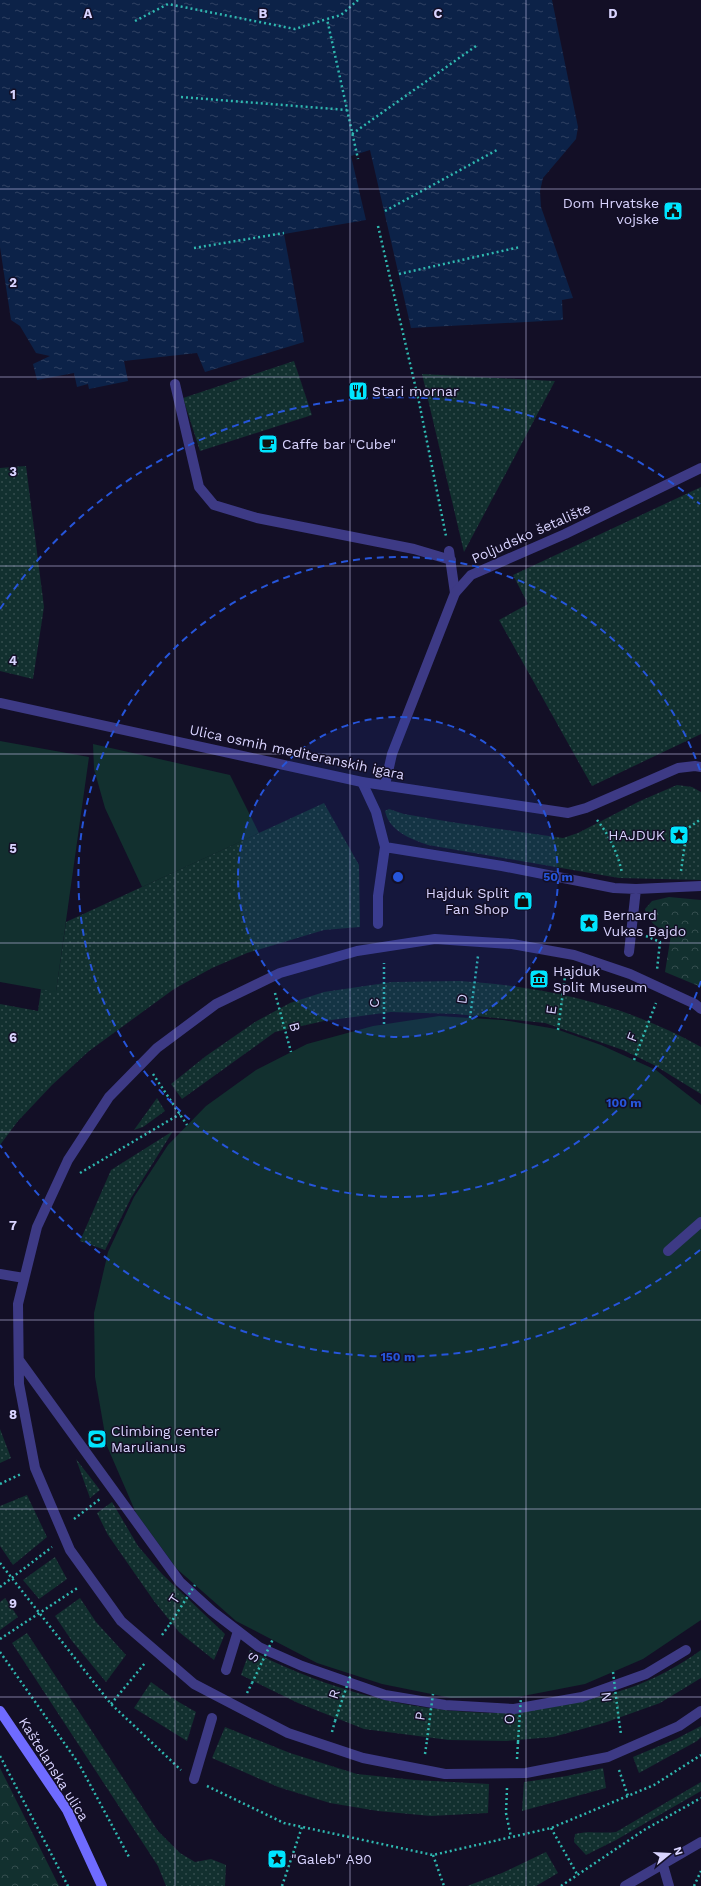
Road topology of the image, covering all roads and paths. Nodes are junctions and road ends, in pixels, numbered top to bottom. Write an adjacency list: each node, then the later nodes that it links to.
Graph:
1 (358, 0): 2 (path)
2 (326, 19): 3 (path); 6 (path)
3 (135, 21)
4 (476, 46): 7 (path)
5 (181, 97): 6 (path)
6 (347, 110): 7 (path)
7 (352, 134): 9 (path)
8 (497, 150): 10 (path)
9 (358, 159)
10 (385, 211)
11 (378, 226): 18 (path)
12 (284, 233): 14 (path)
13 (520, 247): 15 (path)
14 (194, 248)
15 (399, 274)
16 (175, 384): 18 (street)
17 (701, 468): 19 (street, Poljudsko šetalište)
18 (450, 555): 19 (street)
19 (455, 593): 23 (street, Poljudsko šetalište)
20 (0, 703): 22 (street, Ulica osmih mediteranskih igara)
21 (701, 767): 23 (street, Ulica osmih mediteranskih igara)
22 (362, 782): 23 (street, Ulica osmih mediteranskih igara); 26 (street)
23 (385, 785)
24 (595, 818): 29 (path)
25 (701, 819): 28 (path)
26 (385, 847): 29 (street); 31 (street)
27 (701, 886): 28 (street)
28 (679, 887): 30 (street)
29 (625, 889): 30 (street)
30 (636, 889): 35 (street)
31 (378, 924)
32 (641, 934): 37 (path, F)
33 (480, 942): 34 (street); 36 (street); 40 (path, D)
34 (384, 947): 41 (path, C); 48 (street)
35 (629, 952)
36 (568, 954): 37 (street); 42 (path, E)
37 (659, 987): 39 (street); 44 (path, F)
38 (279, 1007): 43 (path, B)
39 (701, 1009)
40 (470, 1018)
41 (384, 1024)
42 (558, 1030)
43 (292, 1052)
44 (634, 1060)
45 (164, 1091): 46 (path)
46 (180, 1114): 47 (path); 48 (path)
47 (187, 1125)
48 (55, 1187): 52 (street)
49 (701, 1222): 50 (street)
50 (668, 1251)
51 (0, 1274): 52 (street)
52 (24, 1278): 53 (street)
53 (18, 1360): 54 (street); 65 (street)
54 (34, 1468): 55 (path); 57 (street)
55 (0, 1484)
56 (105, 1496): 57 (path)
57 (63, 1533): 59 (path); 60 (street)
58 (0, 1563): 59 (path)
59 (11, 1579): 62 (path); 63 (path)
60 (91, 1580): 63 (path); 68 (street)
61 (195, 1585): 64 (path, T, bridge)
62 (0, 1587)
63 (39, 1613): 66 (path); 77 (path)
64 (170, 1624)
65 (238, 1631): 69 (street); 71 (street)
66 (0, 1639)
67 (273, 1639): 74 (path, S, bridge)
68 (155, 1650): 77 (path); 87 (street)
69 (686, 1650)
70 (0, 1652): 97 (path)
71 (226, 1670)
72 (613, 1672): 82 (path, N, bridge)
73 (351, 1674): 81 (path, R, bridge)
74 (252, 1683)
75 (433, 1694): 83 (path, P, bridge)
76 (521, 1697): 84 (path, O, bridge)
77 (111, 1704): 88 (path)
78 (0, 1711): 102 (main road, Kaštelanska ulica)
79 (701, 1711): 87 (street)
80 (212, 1718): 88 (street)
81 (335, 1721)
82 (619, 1721)
83 (427, 1740)
84 (518, 1742)
85 (701, 1755): 90 (path)
86 (0, 1756): 101 (path)
87 (508, 1773): 94 (path)
88 (194, 1779): 92 (path)
89 (623, 1782): 90 (path)
90 (628, 1796): 93 (path)
91 (701, 1798): 100 (path)
92 (302, 1827): 96 (path); 103 (path)
93 (551, 1828): 94 (path); 100 (path)
94 (511, 1837): 96 (path)
95 (701, 1842): 98 (street)
96 (433, 1855): 104 (path)
97 (129, 1857)
98 (663, 1865): 106 (street); 107 (street)
99 (701, 1871): 108 (path)
100 (577, 1874): 105 (path)
101 (68, 1886)
102 (102, 1886)
103 (282, 1886)
104 (444, 1886)
105 (561, 1886)
106 (625, 1886)
107 (669, 1886)
108 (694, 1886)

